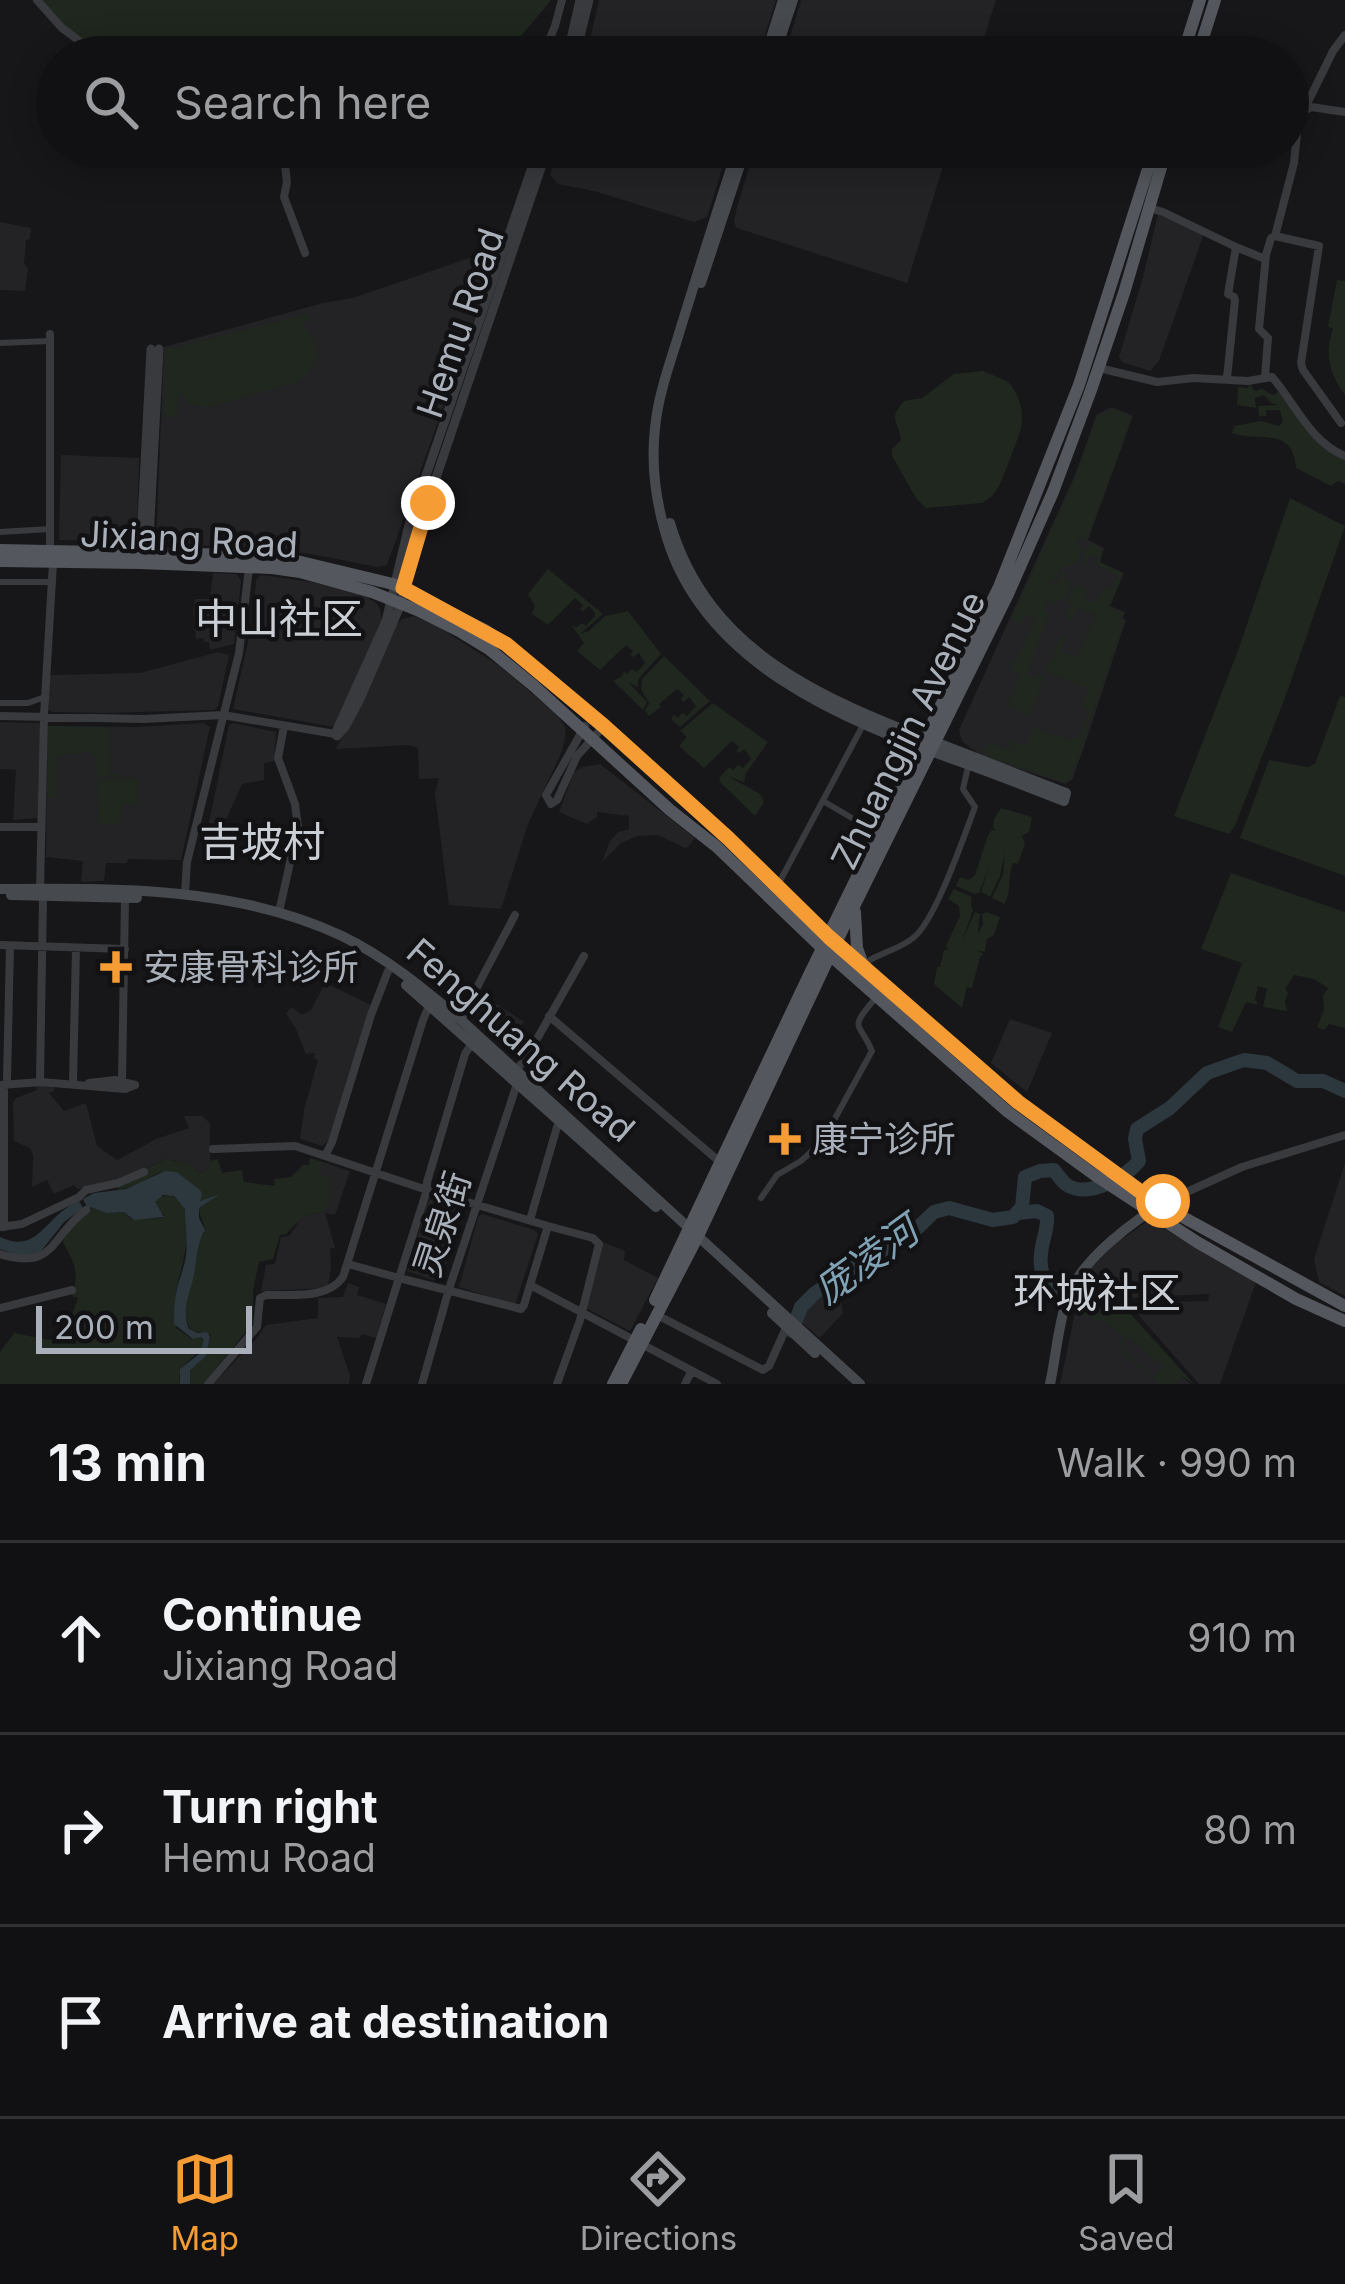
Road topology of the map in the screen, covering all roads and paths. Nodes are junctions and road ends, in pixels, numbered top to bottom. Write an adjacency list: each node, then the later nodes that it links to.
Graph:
1 (37, 0): 9 (street)
2 (562, 0): 10 (street)
3 (585, 0): 11 (street)
4 (783, 0): 12 (main road)
5 (793, 0): 13 (main road)
6 (1200, 0): 14 (main road)
7 (1215, 0): 15 (main road)
8 (1345, 35): 16 (street)
9 (73, 36)
10 (552, 36)
11 (576, 36)
12 (772, 36)
13 (782, 36)
14 (1189, 36)
15 (1204, 36)
16 (1309, 99)
17 (1309, 111): 18 (street)
18 (1345, 112)
19 (285, 168): 28 (street)
20 (536, 168): 47 (street, Hemu Road)
21 (736, 168): 59 (main road)
22 (1148, 168): 59 (main road, Zhuangjin Avenue)
23 (1161, 168): 25 (main road, Zhuangjin Avenue)
24 (1292, 168): 26 (street)
25 (1149, 208): 27 (street); 33 (main road, Zhuangjin Avenue)
26 (1275, 236): 29 (street); 36 (street)
27 (1236, 248): 29 (street); 35 (street)
28 (305, 253)
29 (1265, 259): 34 (street)
30 (50, 338): 31 (street); 38 (street)
31 (0, 343)
32 (155, 349): 42 (street)
33 (1099, 368): 35 (street); 59 (main road, Zhuangjin Avenue)
34 (1265, 377): 35 (street); 37 (street)
35 (1227, 378)
36 (1341, 423)
37 (1345, 456)
38 (50, 530): 39 (street); 41 (street)
39 (0, 532)
40 (0, 550): 41 (main road, Jixiang Road)
41 (52, 556): 42 (main road, Jixiang Road); 43 (main road, Jixiang Road); 46 (street)
42 (144, 558): 44 (main road, Jixiang Road)
43 (0, 561)
44 (252, 564): 47 (main road, Jixiang Road); 48 (main road, Jixiang Road); 51 (street)
45 (0, 582): 46 (street)
46 (53, 582): 49 (street)
47 (398, 586): 48 (street, Hemu Road); 54 (main road, Jixiang Road)
48 (396, 602): 57 (street, Hemu Road); 58 (main road, Jixiang Road)
49 (45, 697): 50 (street); 53 (street)
50 (0, 703)
51 (223, 715): 53 (street); 55 (street); 70 (street)
52 (0, 716): 53 (street)
53 (44, 716): 65 (street)
54 (599, 722): 58 (street); 60 (main road, Jixiang Road)
55 (284, 726): 57 (street); 73 (street)
56 (862, 727): 63 (street)
57 (335, 734)
58 (587, 734): 58 (street); 62 (main road, Jixiang Road)
59 (927, 745): 59 (main road); 72 (main road, Zhuangjin Avenue)
60 (645, 764): 62 (main road); 75 (main road, Jixiang Road)
61 (967, 771): 82 (street)
62 (632, 776): 75 (main road, Jixiang Road)
63 (823, 801): 66 (street); 67 (street)
64 (0, 827): 65 (street)
65 (41, 827): 69 (street)
66 (869, 828)
67 (780, 881)
68 (0, 892): 69 (main road, Fenghuang Road)
69 (42, 893): 70 (main road, Fenghuang Road); 71 (main road, Fenghuang Road); 77 (street)
70 (185, 894): 73 (main road, Fenghuang Road)
71 (124, 898): 80 (street); 83 (main road, Fenghuang Road)
72 (851, 901): 75 (main road); 78 (main road, Zhuangjin Avenue); 82 (main road)
73 (279, 912): 88 (main road, Fenghuang Road)
74 (515, 915): 88 (street)
75 (806, 923): 78 (main road, Jixiang Road); 84 (main road)
76 (5, 946): 77 (street); 93 (street)
77 (43, 946): 79 (street); 91 (street)
78 (830, 946): 82 (main road, Jixiang Road); 84 (main road, Zhuangjin Avenue)
79 (76, 948): 80 (street); 94 (street)
80 (125, 949): 92 (street)
81 (584, 956): 87 (street, 灵泉街)
82 (864, 968): 84 (main road); 104 (main road, Jixiang Road)
83 (388, 971): 86 (main road, Fenghuang Road); 98 (street)
84 (808, 990): 99 (main road, Zhuangjin Avenue); 110 (main road, Zhuangjin Avenue)
85 (874, 1000): 103 (street)
86 (430, 1005): 89 (main road, Fenghuang Road); 101 (street)
87 (549, 1016): 90 (street, 灵泉街); 99 (street)
88 (462, 1021): 90 (main road, Fenghuang Road)
89 (472, 1041): 90 (main road, Fenghuang Road); 102 (street)
90 (517, 1077): 95 (main road, Fenghuang Road); 105 (street, 灵泉街); 110 (main road, Fenghuang Road)
91 (40, 1080): 93 (street); 94 (street)
92 (122, 1081): 93 (street); 94 (street)
93 (3, 1082): 109 (street)
94 (73, 1083)
95 (561, 1122): 107 (street); 110 (main road, Fenghuang Road)
96 (1345, 1135): 104 (street)
97 (213, 1149): 98 (street)
98 (325, 1156): 101 (street)
99 (720, 1162): 110 (main road, Zhuangjin Avenue)
100 (143, 1172): 109 (street)
101 (375, 1174): 102 (street); 112 (street)
102 (428, 1190): 105 (street); 113 (street)
103 (761, 1198)
104 (1158, 1205): 117 (main road, Jixiang Road); 134 (main road)
105 (476, 1206): 107 (street); 115 (street, 灵泉街)
106 (86, 1210): 111 (street)
107 (530, 1220): 108 (street)
108 (548, 1226): 114 (street); 119 (street)
109 (2, 1227)
110 (692, 1235): 120 (main road, Zhuangjin Avenue); 122 (main road, Fenghuang Road); 123 (main road, Zhuangjin Avenue)
111 (0, 1253)
112 (348, 1264): 113 (street); 125 (street)
113 (398, 1278): 115 (street); 126 (street)
114 (530, 1286): 115 (street); 119 (street)
115 (449, 1289): 127 (street, 灵泉街)
116 (72, 1290): 118 (street)
117 (1336, 1306): 121 (main road, Jixiang Road)
118 (0, 1308)
119 (581, 1312): 123 (street); 128 (street)
120 (656, 1316): 122 (street); 123 (main road, Zhuangjin Avenue)
121 (1345, 1321)
122 (792, 1328): 132 (main road, Fenghuang Road); 133 (main road, Fenghuang Road)
123 (638, 1343): 124 (street); 129 (main road, Zhuangjin Avenue)
124 (691, 1372): 130 (street); 131 (street)
125 (208, 1384)
126 (366, 1384)
127 (422, 1384)
128 (557, 1384)
129 (617, 1384)
130 (685, 1384)
131 (717, 1384)
132 (848, 1384)
133 (860, 1384)
134 (1048, 1384)

